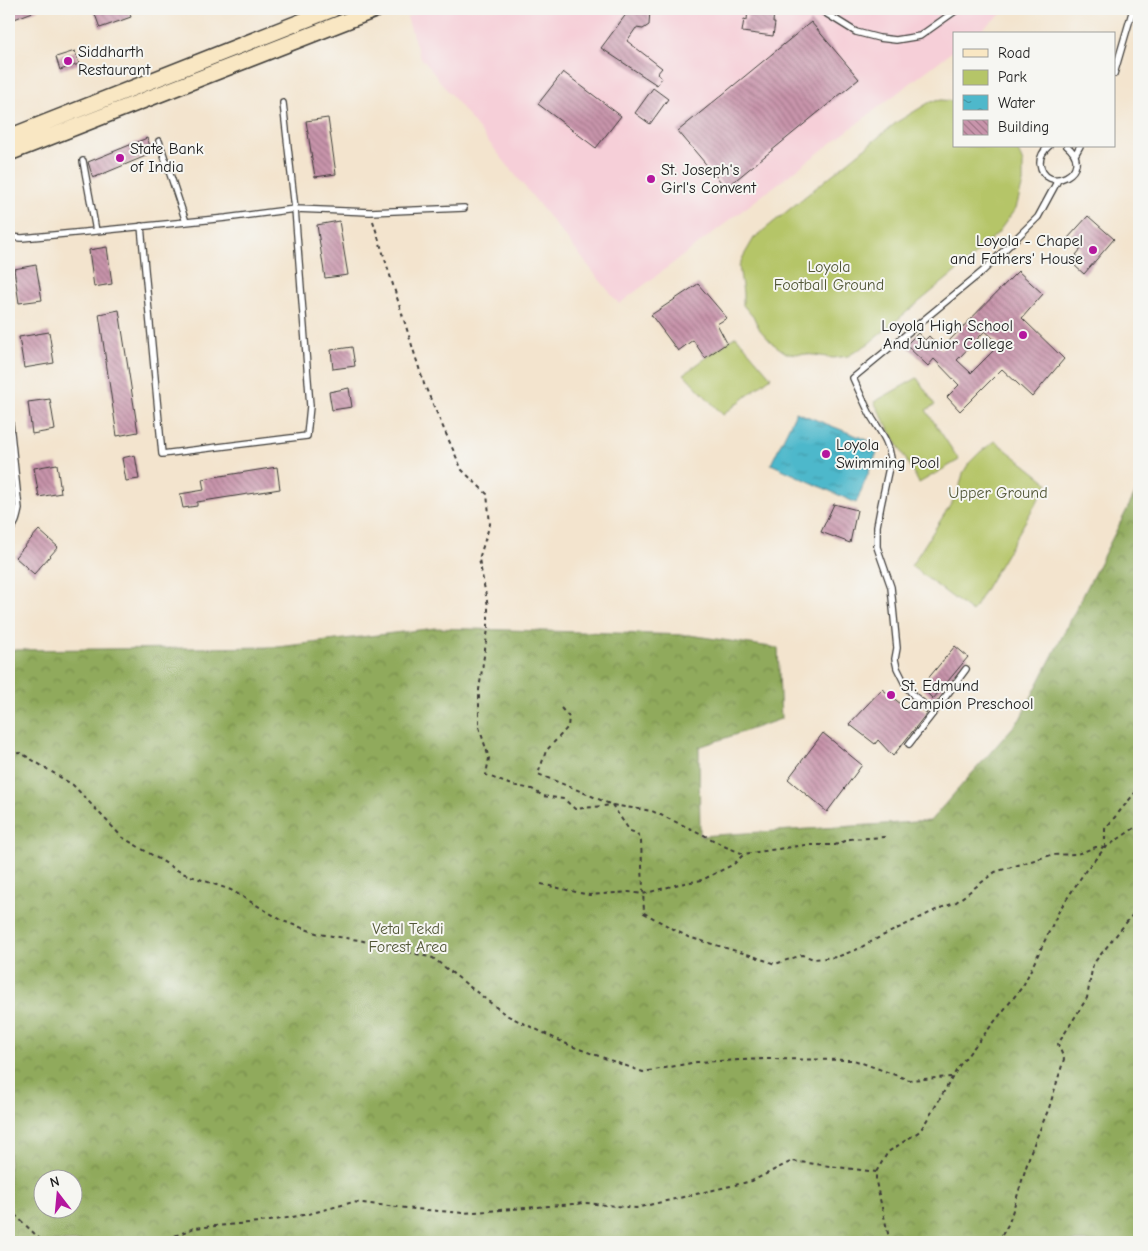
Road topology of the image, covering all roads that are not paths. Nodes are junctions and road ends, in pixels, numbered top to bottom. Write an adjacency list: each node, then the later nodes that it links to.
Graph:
1 (333, 9): 6 (main road); 9 (main road)
2 (377, 9): 6 (main road)
3 (819, 9): 4 (lane)
4 (958, 9)
5 (1133, 9): 7 (lane)
6 (340, 23): 14 (main road)
7 (1116, 67)
8 (284, 103): 19 (lane)
9 (9, 137)
10 (159, 142): 20 (lane)
11 (1046, 148): 17 (lane)
12 (1070, 148): 15 (lane)
13 (1079, 148): 15 (lane)
14 (9, 153)
15 (1075, 154): 17 (lane)
16 (83, 161): 22 (lane)
17 (1058, 180): 27 (lane)
18 (464, 208): 19 (lane)
19 (295, 209): 20 (lane); 21 (lane)
20 (186, 222): 21 (lane)
21 (141, 226): 22 (lane)
22 (96, 231): 23 (lane)
23 (9, 237)
24 (9, 414): 25 (lane)
25 (9, 531)
26 (966, 668): 27 (lane)
27 (934, 712): 28 (lane)
28 (910, 744)

